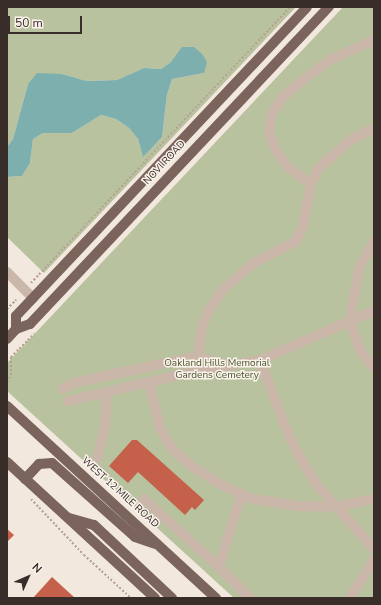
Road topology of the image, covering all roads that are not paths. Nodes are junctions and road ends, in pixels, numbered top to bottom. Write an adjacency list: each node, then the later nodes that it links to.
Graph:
1 (307, 7): 8 (main road, NOVI ROAD)
2 (328, 7): 11 (main road, NOVI ROAD)
3 (374, 40): 5 (lane)
4 (374, 128): 5 (lane)
5 (311, 184): 13 (lane)
6 (374, 242): 10 (lane)
7 (8, 276): 8 (lane)
8 (34, 298): 11 (main road, NOVI ROAD)
9 (374, 311): 10 (lane)
10 (350, 322): 14 (lane); 16 (lane)
11 (16, 329): 12 (main road, NOVI ROAD)
12 (7, 339)
13 (198, 356): 15 (lane); 18 (lane)
14 (260, 360): 15 (lane); 28 (lane)
15 (225, 367): 17 (lane)
16 (374, 368)
17 (149, 382): 19 (lane); 25 (lane)
18 (63, 388)
19 (107, 392): 20 (lane); 22 (lane)
20 (68, 401)
21 (7, 406): 30 (main road, WEST 12 MILE ROAD)
22 (97, 458)
23 (7, 462): 24 (main road)
24 (25, 479): 29 (main road); 30 (main road)
25 (241, 494): 28 (lane); 33 (lane)
26 (144, 499): 33 (lane)
27 (374, 499): 28 (lane)
28 (336, 507): 31 (lane)
29 (67, 518): 35 (main road); 36 (main road)
30 (159, 545): 34 (main road, WEST 12 MILE ROAD)
31 (374, 549)
32 (374, 560): 38 (lane)
33 (219, 567): 37 (lane)
34 (211, 596)
35 (155, 598)
36 (172, 598)
37 (250, 598)
38 (350, 598)

